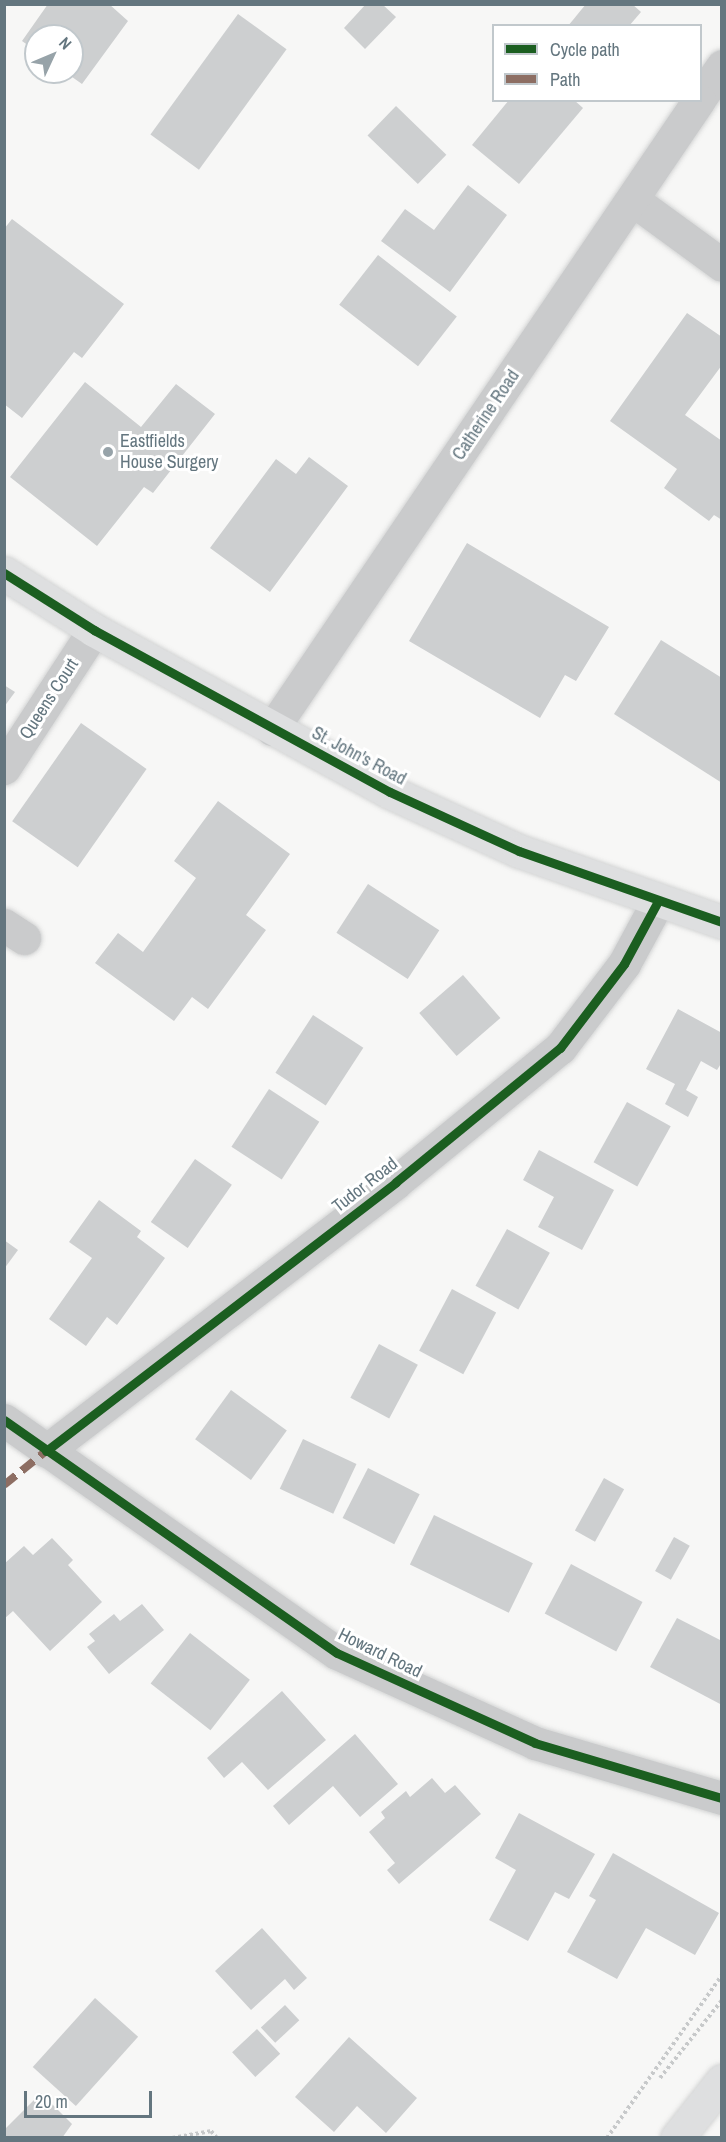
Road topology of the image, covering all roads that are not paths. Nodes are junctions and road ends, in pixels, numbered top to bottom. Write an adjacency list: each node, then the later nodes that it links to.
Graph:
1 (722, 66): 2 (street, Catherine Road)
2 (702, 96)
3 (698, 102): 4 (street, Catherine Road)
4 (633, 200): 5 (street); 8 (street, Catherine Road)
5 (722, 265)
6 (4, 573): 7 (main road, St. John's Road)
7 (94, 630): 8 (main road, St. John's Road); 9 (street, Queens Court)
8 (272, 729): 10 (main road, St. John's Road)
9 (4, 768)
10 (658, 901): 11 (main road, St. John's Road); 13 (street, Tudor Road)
11 (722, 922)
12 (4, 1420): 13 (street, Howard Road)
13 (46, 1451): 14 (street, Howard Road)
14 (722, 1798)
15 (722, 2080): 16 (main road)
16 (677, 2138)

